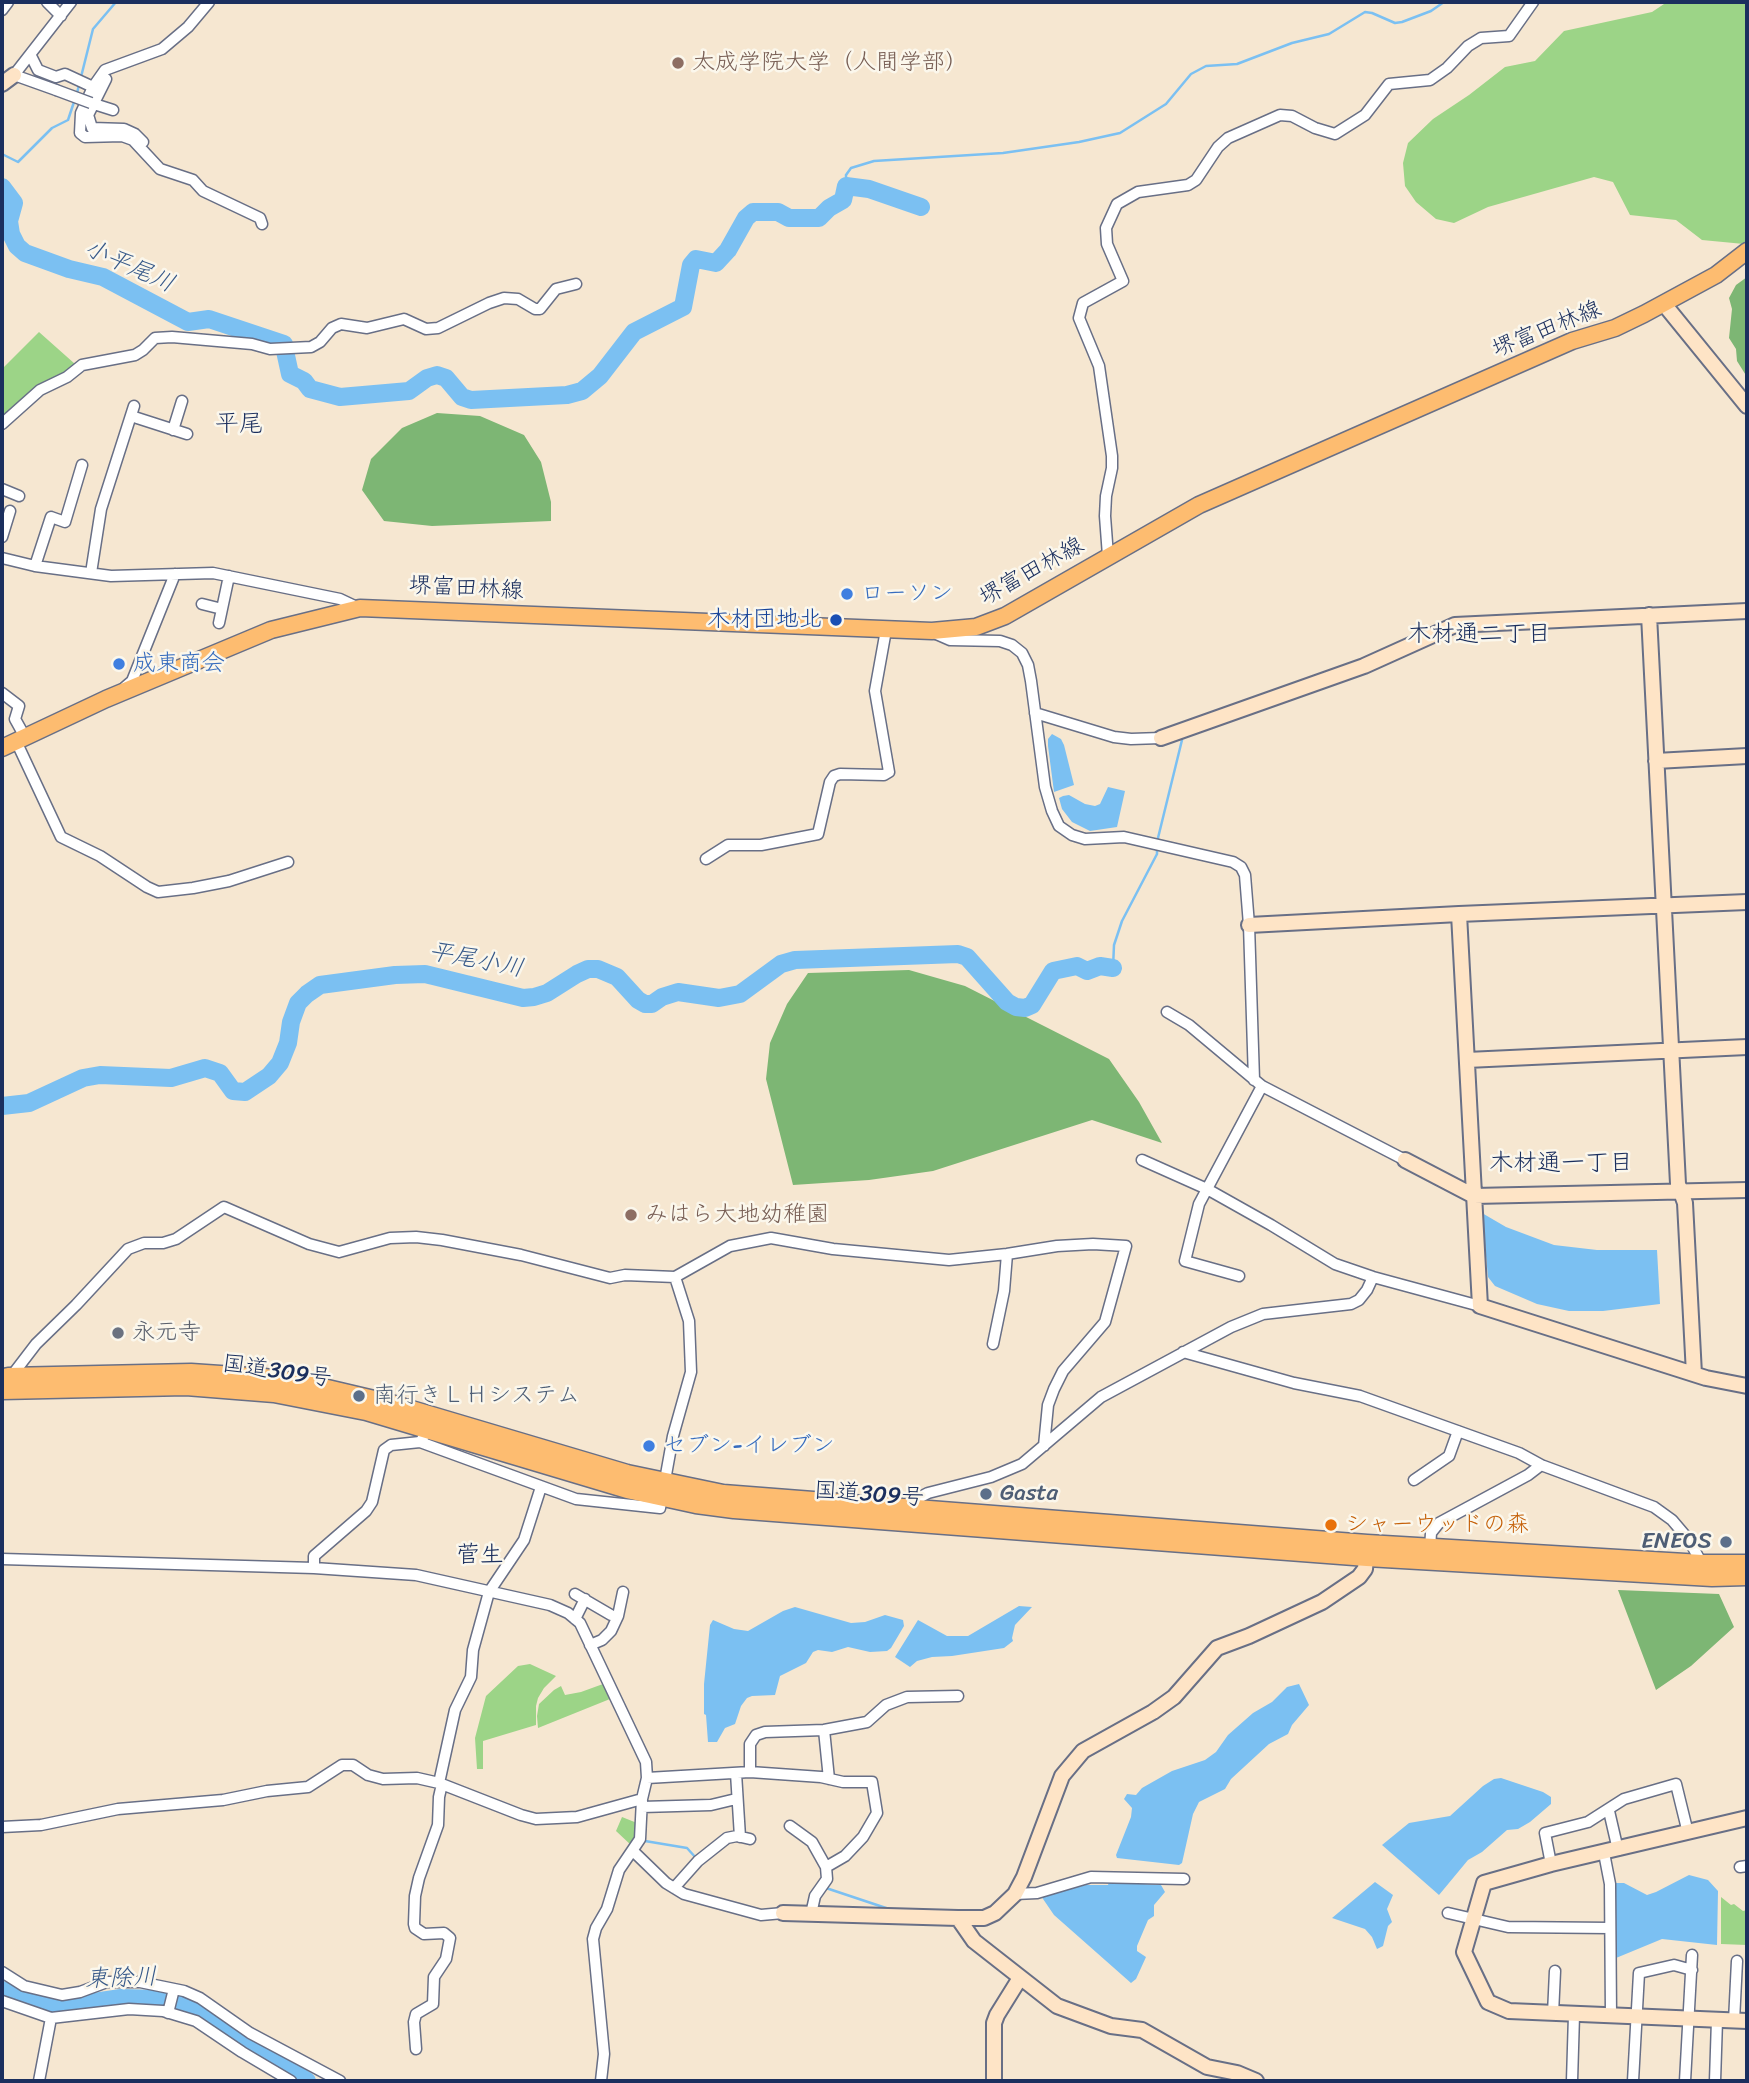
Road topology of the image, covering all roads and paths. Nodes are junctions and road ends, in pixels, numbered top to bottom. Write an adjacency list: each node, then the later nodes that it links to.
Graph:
1 (8, 2): 6 (street)
2 (47, 2): 7 (street)
3 (71, 2): 7 (street)
4 (209, 2): 8 (street)
5 (1533, 2): 29 (street)
6 (2, 9)
7 (61, 16): 9 (street)
8 (173, 41): 11 (street); 12 (street)
9 (31, 55): 10 (street); 11 (street)
10 (8, 80): 12 (street, bridge)
11 (92, 87): 14 (street)
12 (92, 103): 13 (street); 14 (street)
13 (113, 110)
14 (160, 169): 15 (street)
15 (262, 224)
16 (1747, 251): 18 (main road, 堺富田林線)
17 (576, 285): 21 (street)
18 (1664, 304): 20 (street); 29 (main road, 堺富田林線)
19 (182, 401): 22 (street)
20 (1747, 405)
21 (2, 424)
22 (173, 430): 23 (street); 32 (street)
23 (187, 434)
24 (82, 466): 31 (street)
25 (2, 489): 26 (street)
26 (19, 496)
27 (10, 511): 28 (street)
28 (2, 537)
29 (1108, 556): 42 (main road, 堺富田林線)
30 (2, 558): 31 (street)
31 (35, 566): 32 (street)
32 (91, 573): 33 (street)
33 (175, 574): 34 (street); 43 (street)
34 (229, 576): 36 (street); 37 (street)
35 (202, 604): 37 (street)
36 (360, 608): 41 (main road, 堺富田林線); 43 (main road, 堺富田林線)
37 (222, 609): 40 (street)
38 (1747, 611): 39 (street)
39 (1648, 615): 46 (street); 49 (street)
40 (219, 623)
41 (886, 630): 42 (main road, 堺富田林線); 50 (street)
42 (932, 631): 45 (street)
43 (124, 691): 47 (main road, 堺富田林線)
44 (2, 693): 47 (street)
45 (1035, 713): 46 (street); 55 (street)
46 (1161, 738)
47 (14, 742): 51 (street)
48 (1747, 756): 49 (street)
49 (1656, 761): 53 (street)
50 (706, 859)
51 (288, 862)
52 (1747, 902): 53 (street)
53 (1664, 905): 54 (street); 58 (street)
54 (1460, 914): 55 (street); 59 (street)
55 (1249, 925): 60 (street)
56 (1167, 1012): 60 (street)
57 (1747, 1047): 58 (street)
58 (1671, 1051): 59 (street); 65 (street)
59 (1467, 1060): 66 (street)
60 (1258, 1083): 62 (street); 63 (street)
61 (1142, 1160): 63 (street)
62 (1405, 1160): 66 (street)
63 (1207, 1189): 68 (street); 70 (street)
64 (1747, 1190): 65 (street)
65 (1681, 1193): 66 (street); 74 (street)
66 (1474, 1196): 71 (street)
67 (1007, 1254): 69 (street); 72 (street); 79 (street)
68 (1239, 1276)
69 (675, 1277): 75 (street); 83 (street)
70 (1373, 1277): 71 (street); 73 (street)
71 (1480, 1306): 74 (street)
72 (993, 1344)
73 (1183, 1352): 77 (street); 79 (street)
74 (1694, 1374): 76 (street)
75 (6, 1384): 78 (highway, 国道309号); 83 (highway, 国道309号)
76 (1747, 1386)
77 (1458, 1431): 80 (street); 81 (street)
78 (425, 1435): 82 (street); 83 (highway, 国道309号); 90 (street)
79 (1044, 1446): 84 (street)
80 (1541, 1465): 85 (street); 88 (street)
81 (1414, 1480)
82 (541, 1487): 83 (street); 92 (street)
83 (664, 1490): 84 (highway, 国道309号); 86 (highway, 国道309号)
84 (900, 1508): 86 (highway, 国道309号)
85 (1430, 1548): 86 (highway, 国道309号); 88 (highway, 国道309号)
86 (1367, 1551): 91 (highway, 国道309号); 117 (street)
87 (2, 1559): 90 (street)
88 (1702, 1564): 89 (highway, 国道309号)
89 (1747, 1564)
90 (314, 1568): 92 (street)
91 (1747, 1576)
92 (489, 1592): 95 (street); 103 (street)
93 (623, 1592): 96 (street)
94 (611, 1615): 95 (street)
95 (575, 1619): 96 (street)
96 (590, 1644): 101 (street)
97 (958, 1696): 98 (street)
98 (824, 1730): 99 (street); 102 (street)
99 (750, 1772): 100 (street); 102 (street)
100 (736, 1773): 101 (street); 104 (street)
101 (647, 1778): 105 (street)
102 (829, 1779): 114 (street)
103 (441, 1783): 105 (street); 109 (street); 141 (street)
104 (736, 1799): 105 (street); 116 (street)
105 (642, 1803): 111 (street)
106 (1609, 1811): 110 (street); 112 (street); 113 (street)
107 (1747, 1818): 110 (street)
108 (790, 1826): 114 (street)
109 (2, 1827)
110 (1688, 1833): 112 (street)
111 (632, 1851): 116 (street); 145 (street)
112 (1611, 1851): 113 (street); 123 (street)
113 (1551, 1864): 122 (street)
114 (826, 1867): 120 (street)
115 (1184, 1879): 117 (street)
116 (674, 1888): 118 (street)
117 (1015, 1894): 121 (street)
118 (783, 1913): 120 (street)
119 (1448, 1913): 122 (street)
120 (811, 1914): 121 (street)
121 (958, 1918): 129 (street)
122 (1473, 1920): 123 (street); 133 (street)
123 (1610, 1928): 135 (street)
124 (1692, 1955): 126 (street)
125 (1737, 1961): 140 (street)
126 (1692, 1970): 136 (street); 138 (street)
127 (1555, 1971): 133 (street)
128 (2, 1972): 130 (street)
129 (1020, 1978): 146 (street); 147 (street)
130 (174, 1989): 132 (street); 144 (street)
131 (2, 2001): 137 (street)
132 (168, 2013): 137 (street); 143 (street)
133 (1553, 2014): 134 (street)
134 (1574, 2015): 135 (street); 148 (street)
135 (1611, 2016): 136 (street)
136 (1636, 2017): 138 (street); 149 (street)
137 (51, 2018): 142 (street)
138 (1688, 2019): 139 (street); 150 (street)
139 (1717, 2021): 140 (street); 151 (street)
140 (1740, 2021)
141 (416, 2049)
142 (39, 2081)
143 (291, 2081)
144 (340, 2081)
145 (601, 2081)
146 (994, 2081)
147 (1256, 2081)
148 (1572, 2081)
149 (1633, 2081)
150 (1685, 2081)
151 (1715, 2081)

